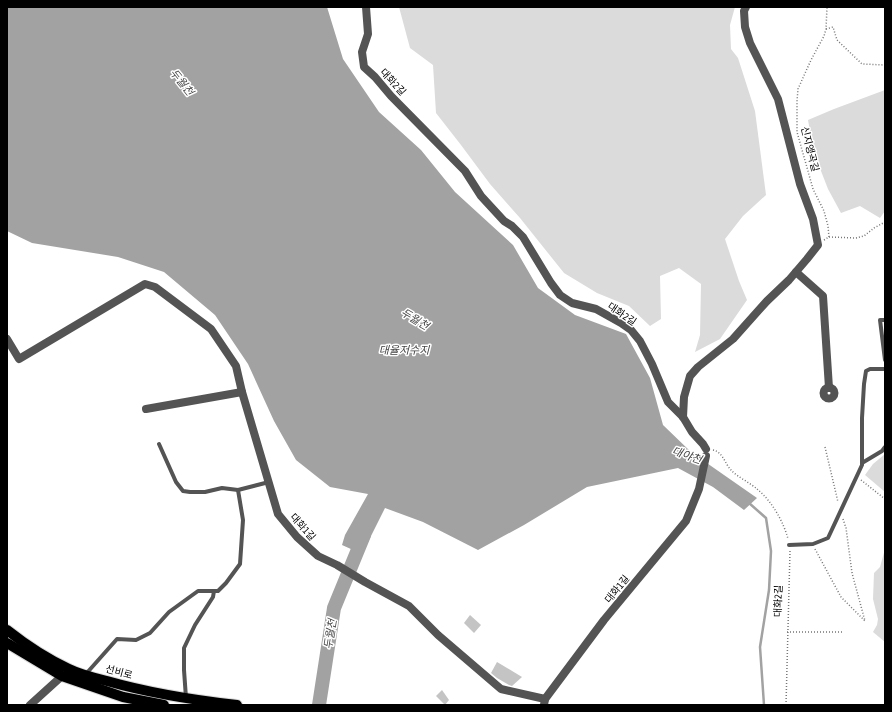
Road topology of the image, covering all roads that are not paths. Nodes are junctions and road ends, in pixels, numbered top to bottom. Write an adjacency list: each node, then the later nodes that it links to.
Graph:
1 (366, 7): 11 (street, 대화2길)
2 (746, 7): 3 (street)
3 (796, 272): 8 (street); 11 (street)
4 (885, 320): 6 (lane)
5 (7, 339): 9 (street, 대화1길)
6 (885, 360)
7 (885, 369): 15 (lane)
8 (829, 388)
9 (242, 392): 10 (street); 16 (street, 대화1길)
10 (146, 409)
11 (683, 417): 14 (street, 대화2길)
12 (159, 444): 17 (lane)
13 (885, 447): 15 (lane)
14 (706, 452): 25 (street, 대화1길)
15 (862, 463): 18 (lane)
16 (269, 482): 17 (lane); 25 (street, 대화1길)
17 (238, 490): 19 (lane)
18 (789, 546)
19 (214, 591): 22 (lane); 24 (lane)
20 (7, 630): 22 (main road, 선비로)
21 (7, 643): 23 (main road)
22 (85, 675): 24 (main road, 선비로)
23 (62, 676): 27 (street); 28 (main road)
24 (186, 698): 26 (main road, 선비로)
25 (544, 702)
26 (220, 704): 29 (main road, 선비로)
27 (30, 705)
28 (164, 705)
29 (236, 705)

